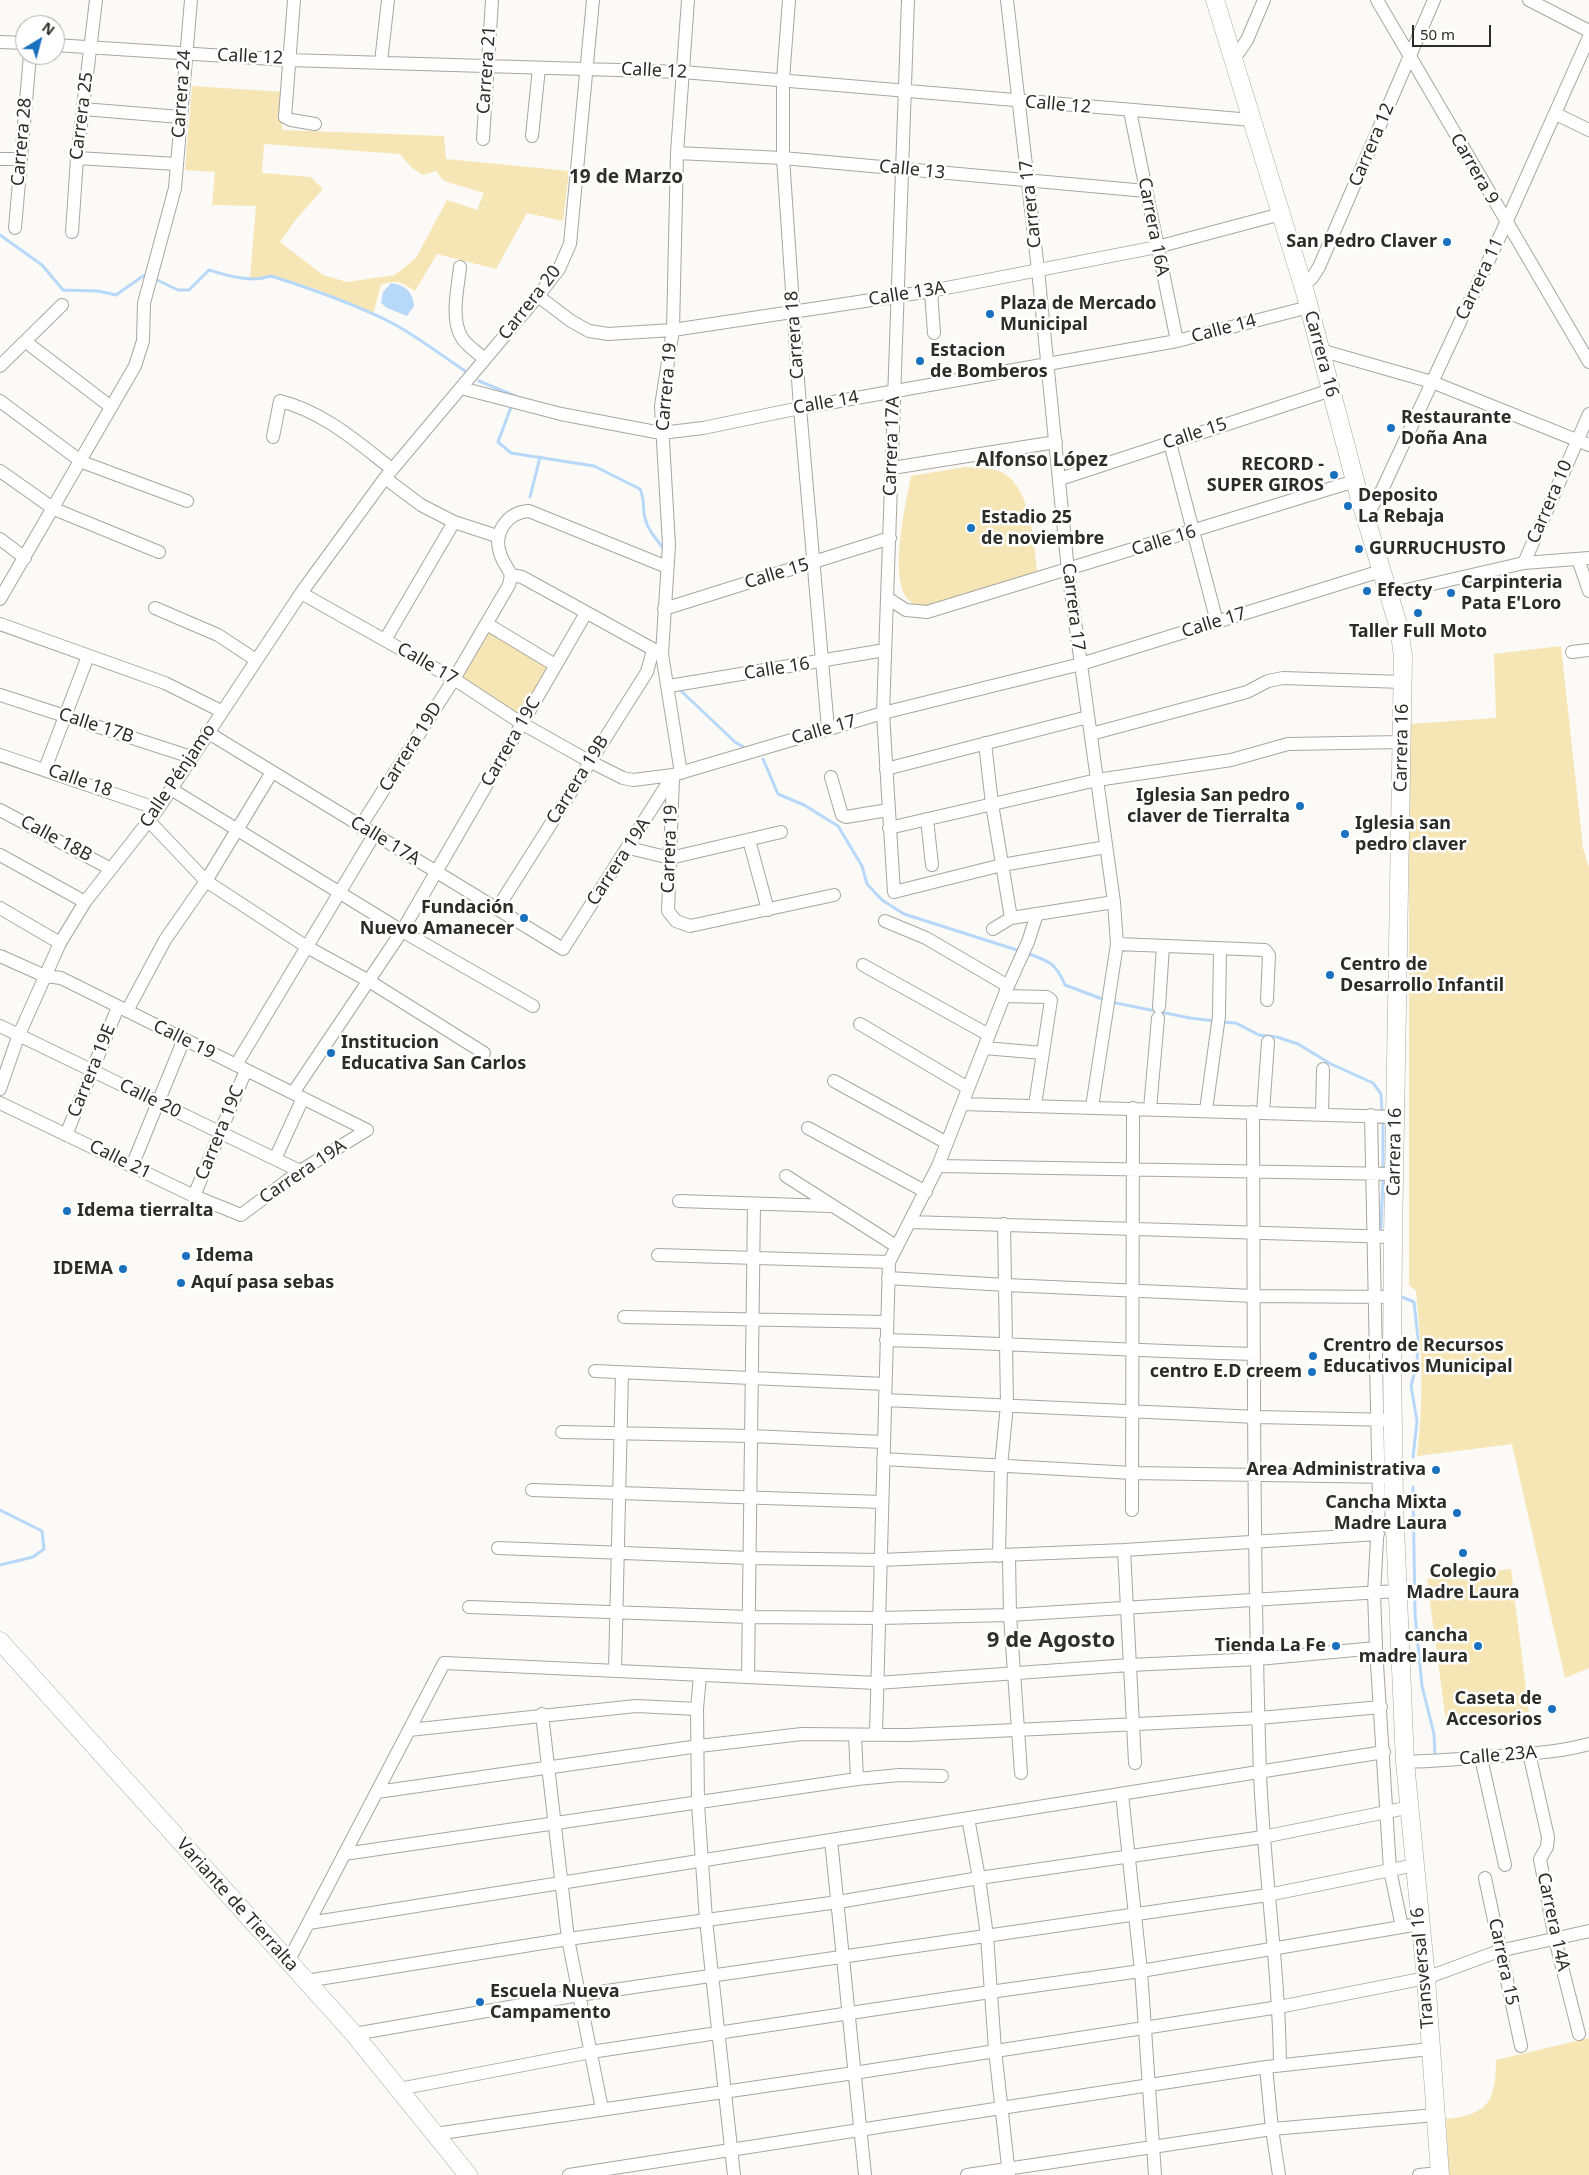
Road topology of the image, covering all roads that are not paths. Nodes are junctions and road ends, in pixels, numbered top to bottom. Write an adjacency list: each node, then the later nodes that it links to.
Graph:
1 (96, 0): 21 (street, Carrera 25)
2 (190, 0): 22 (street, Carrera 24)
3 (294, 0): 25 (street)
4 (388, 0): 26 (street)
5 (492, 0): 28 (street, Carrera 21)
6 (592, 0): 30 (street, Carrera 20)
7 (688, 0): 31 (street, Carrera 19)
8 (789, 0): 32 (street, Carrera 18)
9 (908, 0): 33 (street, Carrera 17A)
10 (1007, 0): 34 (street, Carrera 17)
11 (1215, 0): 24 (main road, Carrera 16)
12 (1264, 0): 24 (street)
13 (1377, 0): 23 (street, Carrera 9)
14 (1434, 0): 23 (street, Carrera 12)
15 (1529, 0): 16 (street)
16 (1589, 31)
17 (1589, 37): 37 (street, Carrera 11)
18 (0, 42): 19 (street)
19 (15, 43)
20 (65, 46): 21 (street, Calle 12)
21 (90, 48): 22 (street, Calle 12); 35 (street, Carrera 25)
22 (185, 53): 25 (street, Calle 12); 38 (street, Carrera 24)
23 (1410, 58): 54 (street, Carrera 9); 60 (street, Carrera 12)
24 (1234, 59): 39 (main road, Carrera 16)
25 (288, 60): 26 (street, Calle 12); 40 (street)
26 (381, 62): 28 (street, Calle 12)
27 (29, 65): 48 (street, Carrera 28)
28 (487, 65): 29 (street, Calle 12); 43 (street, Carrera 21)
29 (540, 68): 30 (street, Calle 12); 42 (street)
30 (586, 68): 31 (street, Calle 12); 62 (street, Carrera 20)
31 (683, 72): 32 (street, Calle 12); 44 (street, Carrera 19)
32 (783, 79): 33 (street, Calle 12); 46 (street, Carrera 18)
33 (904, 91): 34 (street, Calle 12); 50 (street, Carrera 17A)
34 (1019, 102): 36 (street, Calle 12); 51 (street, Carrera 17)
35 (83, 109): 38 (street); 45 (street, Carrera 25)
36 (1130, 112): 39 (street, Calle 12); 52 (street, Carrera 16A)
37 (1556, 114): 41 (street); 54 (street, Carrera 11)
38 (180, 117): 49 (street, Carrera 24)
39 (1252, 120): 53 (main road, Carrera 16)
40 (315, 124)
41 (1589, 130)
42 (532, 136)
43 (483, 139)
44 (677, 152): 46 (street, Calle 13); 67 (street, Carrera 19)
45 (76, 158): 49 (street); 56 (street, Carrera 25)
46 (783, 158): 50 (street, Calle 13); 66 (street, Carrera 18)
47 (0, 159): 48 (street)
48 (19, 159): 55 (street, Carrera 28)
49 (177, 164): 81 (street, Carrera 24)
50 (903, 169): 51 (street, Calle 13); 63 (street, Carrera 17A)
51 (1028, 182): 52 (street, Calle 13); 59 (street, Carrera 17)
52 (1146, 191): 57 (street, Carrera 16A)
53 (1281, 214): 57 (street, Calle 13A); 60 (main road, Carrera 16)
54 (1506, 223): 73 (street, Carrera 9); 76 (street, Carrera 11)
55 (15, 228)
56 (72, 232)
57 (1157, 247): 59 (street, Calle 13A); 70 (street, Carrera 16A)
58 (460, 267): 72 (street)
59 (1038, 270): 61 (street, Calle 13A); 74 (street, Carrera 17)
60 (1303, 285): 65 (main road, Carrera 16)
61 (931, 291): 63 (street, Calle 13A); 68 (street)
62 (538, 296): 67 (street, Calle 13A); 72 (street, Carrera 20)
63 (898, 296): 66 (street, Calle 13A); 79 (street, Carrera 17A)
64 (62, 305): 69 (street)
65 (1309, 306): 70 (street, Calle 14); 71 (main road, Carrera 16)
66 (794, 312): 67 (street, Calle 13A); 82 (street, Carrera 18)
67 (673, 330): 84 (street, Carrera 19)
68 (934, 333)
69 (26, 342): 75 (street); 81 (street)
70 (1177, 342): 74 (street, Calle 14)
71 (1320, 350): 76 (street); 78 (main road, Carrera 16)
72 (485, 359): 77 (street, Carrera 20)
73 (1589, 362)
74 (1048, 365): 79 (street, Calle 14); 86 (street, Carrera 17)
75 (0, 366)
76 (1432, 382): 87 (street); 97 (street, Carrera 11)
77 (461, 388): 84 (street, Calle 14); 92 (street, Carrera 20)
78 (1331, 390): 88 (street, Calle 15); 94 (main road, Carrera 16)
79 (894, 391): 82 (street, Calle 14); 90 (street, Carrera 17A)
80 (0, 401): 89 (street)
81 (111, 407): 89 (street, Carrera 24)
82 (800, 408): 84 (street, Calle 14); 106 (street, Carrera 18)
83 (1589, 414): 87 (street, Carrera 10)
84 (662, 433): 108 (street, Carrera 19)
85 (273, 437): 92 (street)
86 (1056, 442): 90 (street); 93 (street, Carrera 17)
87 (1583, 442): 107 (street, Carrera 10)
88 (1170, 443): 93 (street, Calle 15); 99 (street)
89 (82, 462): 95 (street); 96 (street, Carrera 24)
90 (892, 468): 101 (street, Carrera 17A)
91 (0, 471): 96 (street)
92 (389, 473): 98 (street); 113 (street, Calle Pénjamo)
93 (1060, 479): 109 (street, Carrera 17)
94 (1355, 481): 97 (main road, Carrera 16); 99 (street, Calle 16)
95 (186, 501)
96 (54, 510): 103 (street); 104 (street, Carrera 24)
97 (1365, 518): 110 (main road, Carrera 16)
98 (454, 522): 100 (street); 123 (street)
99 (1192, 532): 109 (street, Calle 16); 120 (street)
100 (497, 536): 108 (street); 111 (street)
101 (890, 538): 106 (street, Calle 15); 115 (street, Carrera 17A)
102 (0, 540): 104 (street)
103 (159, 552)
104 (25, 558): 116 (street, Carrera 24)
105 (1584, 559): 107 (street); 112 (street)
106 (814, 563): 118 (street, Calle 15); 130 (street, Carrera 18)
107 (1524, 563): 114 (street)
108 (667, 567): 118 (street, Carrera 19)
109 (1068, 571): 115 (street, Calle 16); 131 (street, Carrera 17)
110 (1381, 571): 114 (main road, Carrera 16); 120 (street, Calle 17)
111 (512, 575): 119 (street); 122 (street, Carrera 19D)
112 (1589, 591)
113 (301, 593): 123 (street, Calle 17); 129 (street, Calle Pénjamo)
114 (1388, 594): 134 (main road, Carrera 16)
115 (887, 598): 124 (street, Carrera 17A)
116 (0, 600)
117 (155, 608): 129 (street)
118 (664, 609): 126 (street, Carrera 19)
119 (586, 612): 126 (street); 132 (street, Carrera 19C)
120 (1217, 622): 131 (street, Calle 17)
121 (0, 624): 128 (street)
122 (487, 624): 132 (street); 133 (street, Carrera 19D)
123 (385, 640): 133 (street, Calle 17)
124 (885, 650): 130 (street, Calle 16); 138 (street, Carrera 17A)
125 (1589, 650): 127 (street)
126 (658, 652): 135 (street, Carrera 19); 149 (street, Carrera 19B)
127 (1572, 652)
128 (88, 656): 137 (street); 139 (street)
129 (256, 660): 137 (street, Calle Pénjamo)
130 (822, 662): 135 (street, Calle 16); 142 (street, Carrera 18)
131 (1081, 664): 138 (street, Calle 17); 140 (street, Carrera 17)
132 (555, 666): 141 (street, Carrera 19C)
133 (454, 680): 141 (street, Calle 17); 163 (street, Carrera 19D)
134 (1403, 682): 144 (street); 145 (main road, Carrera 16)
135 (669, 686): 153 (street, Carrera 19)
136 (0, 694): 139 (street, Calle 17B)
137 (222, 711): 143 (street, Calle Pénjamo)
138 (883, 713): 142 (street, Calle 17); 151 (street, Carrera 17A)
139 (65, 716): 148 (street, Calle 17B); 150 (street)
140 (1088, 717): 144 (street, Carrera 17); 146 (street)
141 (521, 723): 149 (street, Calle 17); 176 (street, Carrera 19C)
142 (828, 729): 153 (street, Calle 17)
143 (207, 732): 148 (street, Calle Pénjamo); 152 (street, Calle 17A)
144 (1090, 734): 155 (street, Carrera 17)
145 (1402, 742): 155 (street); 231 (main road, Carrera 16)
146 (985, 743): 151 (street); 157 (street)
147 (0, 755): 150 (street, Calle 18)
148 (191, 757): 156 (street, Calle Pénjamo)
149 (589, 761): 153 (street, Calle 17); 183 (street, Carrera 19B)
150 (45, 769): 158 (street, Calle 18)
151 (886, 769): 160 (street, Carrera 17A)
152 (272, 772): 163 (street, Calle 17A); 165 (street, Carrera 19E)
153 (678, 774): 170 (street, Carrera 19A); 172 (street, Carrera 19)
154 (831, 777): 160 (street)
155 (1097, 780): 157 (street); 169 (street, Carrera 17)
156 (171, 788): 158 (street, Calle Pénjamo); 165 (street)
157 (992, 804): 161 (street); 174 (street)
158 (158, 809): 162 (street, Calle Pénjamo)
159 (0, 810): 175 (street, Calle 18B)
160 (888, 810): 164 (street, Carrera 17A)
161 (927, 819): 164 (street); 173 (street)
162 (149, 820): 175 (street, Calle Pénjamo); 177 (street)
163 (360, 827): 167 (street, Calle 17A)
164 (889, 828): 174 (street, Carrera 17A)
165 (238, 829): 177 (street, Carrera 19E); 178 (street)
166 (781, 832): 168 (street)
167 (374, 835): 176 (street, Calle 17A); 178 (street, Carrera 19C)
168 (749, 840): 172 (street); 184 (street)
169 (1106, 847): 174 (street); 181 (street, Carrera 17)
170 (629, 848): 172 (street); 194 (street, Carrera 19A)
171 (0, 855): 180 (street)
172 (670, 858): 184 (street, Carrera 19)
173 (932, 865)
174 (1002, 865): 186 (street)
175 (111, 869): 180 (street, Calle Pénjamo)
176 (436, 872): 183 (street, Calle 17A); 189 (street, Carrera 19C)
177 (206, 882): 193 (street); 203 (street, Carrera 19E)
178 (340, 892): 189 (street); 193 (street, Carrera 19C)
179 (834, 895): 184 (street)
180 (85, 902): 190 (street, Calle Pénjamo)
181 (1114, 902): 185 (street); 191 (street, Carrera 17)
182 (0, 908): 190 (street)
183 (496, 909): 194 (street, Calle 17A)
184 (768, 910)
185 (1037, 914): 186 (street); 200 (street)
186 (1011, 918): 188 (street)
187 (885, 921): 200 (street)
188 (992, 929)
189 (402, 931): 199 (street, Carrera 19C); 202 (street)
190 (60, 943): 198 (street, Calle Pénjamo)
191 (1117, 944): 192 (street); 224 (street, Carrera 17)
192 (1163, 946): 195 (street); 226 (street)
193 (307, 947): 199 (street); 213 (street, Carrera 19C)
194 (563, 949)
195 (1220, 950): 201 (street); 227 (street)
196 (0, 956): 198 (street, Calle 19)
197 (862, 965): 206 (street)
198 (45, 976): 203 (street, Calle 19); 207 (street, Calle Pénjamo)
199 (369, 982): 212 (street); 219 (street, Carrera 19C)
200 (1006, 991): 206 (street); 211 (street)
201 (1267, 1000)
202 (533, 1006)
203 (123, 1009): 208 (street, Calle 19); 215 (street, Carrera 19E)
204 (860, 1024): 218 (street)
205 (0, 1026): 207 (street, Calle 20)
206 (989, 1035): 210 (street)
207 (18, 1037): 215 (street, Calle 20); 217 (street, Calle Pénjamo)
208 (184, 1039): 213 (street, Calle 19); 221 (street)
209 (1268, 1042): 228 (street)
210 (984, 1048): 211 (street); 218 (street)
211 (1042, 1052): 223 (street)
212 (484, 1053)
213 (241, 1068): 219 (street, Calle 19); 234 (street, Carrera 19C)
214 (1323, 1069): 229 (street)
215 (92, 1072): 221 (street, Calle 20); 235 (street, Carrera 19E)
216 (834, 1081): 236 (street)
217 (0, 1088)
218 (968, 1088): 222 (street)
219 (298, 1096): 233 (street, Calle 19); 237 (street)
220 (0, 1103): 235 (street, Calle 21)
221 (158, 1103): 234 (street, Calle 20); 238 (street)
222 (962, 1104): 223 (street); 236 (street)
223 (1035, 1105): 224 (street)
224 (1092, 1107): 225 (street)
225 (1133, 1108): 226 (street); 240 (street)
226 (1150, 1109): 227 (street)
227 (1206, 1110): 228 (street)
228 (1258, 1112): 229 (street); 242 (street)
229 (1322, 1114): 230 (street)
230 (1371, 1115): 231 (street); 243 (street)
231 (1395, 1117): 244 (main road, Carrera 16)
232 (808, 1128): 246 (street)
233 (367, 1130): 241 (street, Carrera 19A)
234 (220, 1133): 237 (street, Calle 20); 247 (street, Carrera 19C)
235 (66, 1135): 238 (street, Calle 21)
236 (946, 1143): 239 (street)
237 (275, 1159): 241 (street, Calle 20)
238 (132, 1166): 247 (street, Calle 21)
239 (938, 1166): 240 (street); 246 (street)
240 (1133, 1170): 242 (street); 254 (street)
241 (300, 1171): 251 (street, Carrera 19A)
242 (1253, 1172): 243 (street); 255 (street)
243 (1372, 1173): 244 (street); 256 (street)
244 (1394, 1174): 257 (main road, Carrera 16)
245 (786, 1176): 250 (street)
246 (926, 1192): 252 (street)
247 (194, 1196): 251 (street, Calle 21)
248 (679, 1201): 249 (street)
249 (754, 1204): 250 (street); 260 (street)
250 (830, 1206): 258 (street)
251 (241, 1215)
252 (910, 1222): 253 (street); 258 (street)
253 (1004, 1224): 254 (street); 263 (street)
254 (1133, 1228): 255 (street); 264 (street)
255 (1254, 1232): 256 (street); 265 (street)
256 (1375, 1236): 257 (street); 266 (street)
257 (1393, 1237): 267 (main road, Carrera 16)
258 (896, 1246): 261 (street)
259 (658, 1255): 260 (street)
260 (753, 1258): 261 (street); 269 (street)
261 (889, 1262): 262 (street)
262 (888, 1278): 263 (street); 270 (street)
263 (1006, 1285): 264 (street); 272 (street)
264 (1133, 1289): 265 (street); 273 (street)
265 (1254, 1296): 266 (street); 274 (street)
266 (1374, 1297): 267 (street); 275 (street)
267 (1392, 1297): 275 (main road, Carrera 16)
268 (624, 1317): 269 (street)
269 (754, 1319): 270 (street); 278 (street)
270 (887, 1322): 271 (street)
271 (886, 1340): 272 (street); 279 (street)
272 (1005, 1343): 273 (street); 281 (street)
273 (1133, 1351): 274 (street); 282 (street)
274 (1254, 1354): 283 (street)
275 (1384, 1368): 284 (main road, Carrera 16)
276 (595, 1371): 277 (street)
277 (622, 1373): 278 (street); 286 (street)
278 (752, 1378): 279 (street); 287 (street)
279 (885, 1384): 280 (street)
280 (885, 1400): 281 (street); 288 (street)
281 (1007, 1406): 282 (street); 290 (street)
282 (1132, 1411): 283 (street); 291 (street)
283 (1254, 1417): 284 (street); 292 (street)
284 (1386, 1420): 293 (main road, Carrera 16)
285 (562, 1432): 286 (street)
286 (621, 1433): 287 (street); 295 (street)
287 (751, 1436): 288 (street); 296 (street)
288 (884, 1442): 289 (street)
289 (883, 1460): 290 (street); 297 (street)
290 (1001, 1466): 291 (street); 305 (street)
291 (1132, 1472): 292 (street); 299 (street)
292 (1255, 1476): 293 (street); 301 (street)
293 (1387, 1478): 298 (main road, Carrera 16)
294 (532, 1490): 295 (street)
295 (619, 1493): 296 (street); 304 (street)
296 (750, 1497): 297 (street); 306 (street)
297 (882, 1502): 307 (street)
298 (1387, 1503): 300 (street); 308 (main road, Carrera 16)
299 (1132, 1510)
300 (1378, 1534): 301 (street); 309 (street)
301 (1256, 1543): 303 (street); 310 (street)
302 (498, 1548): 304 (street)
303 (1124, 1550): 305 (street); 311 (street)
304 (618, 1553): 306 (street); 313 (street)
305 (1004, 1556): 307 (street); 314 (street)
306 (750, 1558): 307 (street); 315 (street)
307 (880, 1560): 316 (street)
308 (1397, 1591): 309 (street); 340 (main road, Carrera 16)
309 (1374, 1593): 310 (street); 318 (street)
310 (1257, 1600): 311 (street); 319 (street)
311 (1127, 1606): 314 (street); 320 (street)
312 (469, 1607): 313 (street)
313 (617, 1611): 315 (street); 321 (street)
314 (1010, 1614): 316 (street); 322 (street)
315 (749, 1617): 316 (street); 324 (street)
316 (879, 1618): 325 (street)
317 (0, 1642): 379 (main road, Variante de Tierralta)
318 (1376, 1648): 319 (street); 326 (street)
319 (1258, 1659): 320 (street); 329 (street)
320 (1130, 1664): 322 (street); 330 (street)
321 (615, 1671): 323 (street); 331 (street)
322 (1013, 1674): 325 (street); 332 (street)
323 (700, 1675): 324 (street); 327 (street)
324 (748, 1677): 325 (street)
325 (877, 1682): 333 (street)
326 (1381, 1707): 329 (street); 337 (street)
327 (697, 1709): 328 (street); 335 (street)
328 (542, 1714): 331 (street); 342 (street)
329 (1259, 1718): 330 (street); 343 (street)
330 (1133, 1723): 332 (street); 341 (street)
331 (409, 1730): 347 (street)
332 (1016, 1730): 333 (street); 344 (street)
333 (876, 1734): 334 (street)
334 (855, 1735): 335 (street); 346 (street)
335 (699, 1746): 342 (street); 349 (street)
336 (1588, 1746): 338 (street, Calle 23A)
337 (1384, 1752): 343 (street); 351 (street)
338 (1529, 1753): 339 (street, Calle 23A); 375 (street, Carrera 14A)
339 (1481, 1758): 340 (street, Calle 23A); 360 (street)
340 (1406, 1762): 350 (main road, Transversal 16)
341 (1135, 1763)
342 (548, 1769): 347 (street); 353 (street)
343 (1260, 1772): 348 (street); 354 (street)
344 (1021, 1774)
345 (942, 1776): 346 (street)
346 (857, 1779): 349 (street)
347 (377, 1792): 356 (street)
348 (1122, 1794): 352 (street); 357 (street)
349 (698, 1804): 353 (street); 358 (street)
350 (1411, 1807): 351 (street); 359 (main road, Transversal 16)
351 (1387, 1812): 354 (street); 361 (street)
352 (968, 1818): 355 (street); 362 (street)
353 (554, 1824): 356 (street); 364 (street)
354 (1263, 1837): 357 (street); 365 (street)
355 (831, 1840): 358 (street); 366 (street)
356 (344, 1854): 369 (street)
357 (1129, 1857): 362 (street); 367 (street)
358 (702, 1861): 364 (street); 368 (street)
359 (1415, 1865): 361 (street); 370 (main road, Transversal 16)
360 (1505, 1865)
361 (1390, 1870): 365 (street); 371 (street)
362 (980, 1878): 366 (street); 373 (street)
363 (1485, 1878): 377 (street, Carrera 15)
364 (561, 1883): 369 (street); 374 (street)
365 (1268, 1895): 367 (street); 376 (street)
366 (838, 1902): 368 (street); 378 (street)
367 (1135, 1915): 373 (street); 380 (street)
368 (706, 1920): 374 (street); 381 (street)
369 (310, 1924): 379 (street)
370 (1420, 1924): 371 (street); 382 (main road, Transversal 16)
371 (1402, 1927): 376 (street)
372 (1589, 1931): 375 (street)
373 (987, 1936): 378 (street); 384 (street)
374 (568, 1939): 383 (street); 385 (street)
375 (1555, 1939): 377 (street); 391 (street, Carrera 14A)
376 (1274, 1949): 380 (street); 386 (street)
377 (1499, 1951): 382 (street); 392 (street, Carrera 15)
378 (843, 1958): 381 (street); 387 (street)
379 (288, 1962): 383 (main road, Variante de Tierralta)
380 (1141, 1971): 384 (street); 388 (street)
381 (712, 1976): 385 (street); 390 (street)
382 (1426, 1978): 386 (street); 393 (main road, Transversal 16)
383 (306, 1981): 389 (main road, Variante de Tierralta)
384 (990, 1992): 387 (street); 394 (street)
385 (579, 1995): 389 (street); 395 (street)
386 (1279, 2007): 388 (street); 396 (street)
387 (849, 2013): 390 (street); 398 (street)
388 (1146, 2027): 394 (street); 399 (street)
389 (354, 2034): 400 (main road, Variante de Tierralta)
390 (718, 2034): 395 (street); 401 (street)
391 (1579, 2034)
392 (1521, 2046)
393 (1430, 2049): 396 (street); 404 (main road, Transversal 16)
394 (994, 2050): 398 (street); 403 (street)
395 (591, 2052): 400 (street); 402 (street)
396 (1280, 2065): 397 (street)
397 (1266, 2067): 399 (street); 406 (street)
398 (854, 2073): 401 (street); 405 (street)
399 (1148, 2087): 403 (street); 408 (street)
400 (399, 2089): 407 (main road, Variante de Tierralta)
401 (724, 2091): 402 (street); 409 (street)
402 (602, 2109): 407 (street)
403 (1000, 2109): 405 (street); 410 (street)
404 (1436, 2115): 406 (street); 411 (main road, Transversal 16)
405 (860, 2130): 409 (street); 415 (street)
406 (1272, 2130): 408 (street); 418 (street)
407 (435, 2134): 412 (main road, Variante de Tierralta)
408 (1152, 2147): 410 (street); 417 (street)
409 (731, 2150): 413 (street); 414 (street)
410 (1008, 2172): 416 (street)
411 (1440, 2174): 419 (street)
412 (468, 2175)
413 (569, 2175)
414 (734, 2175)
415 (865, 2175)
416 (967, 2175)
417 (1155, 2175)
418 (1279, 2175)
419 (1419, 2175)

